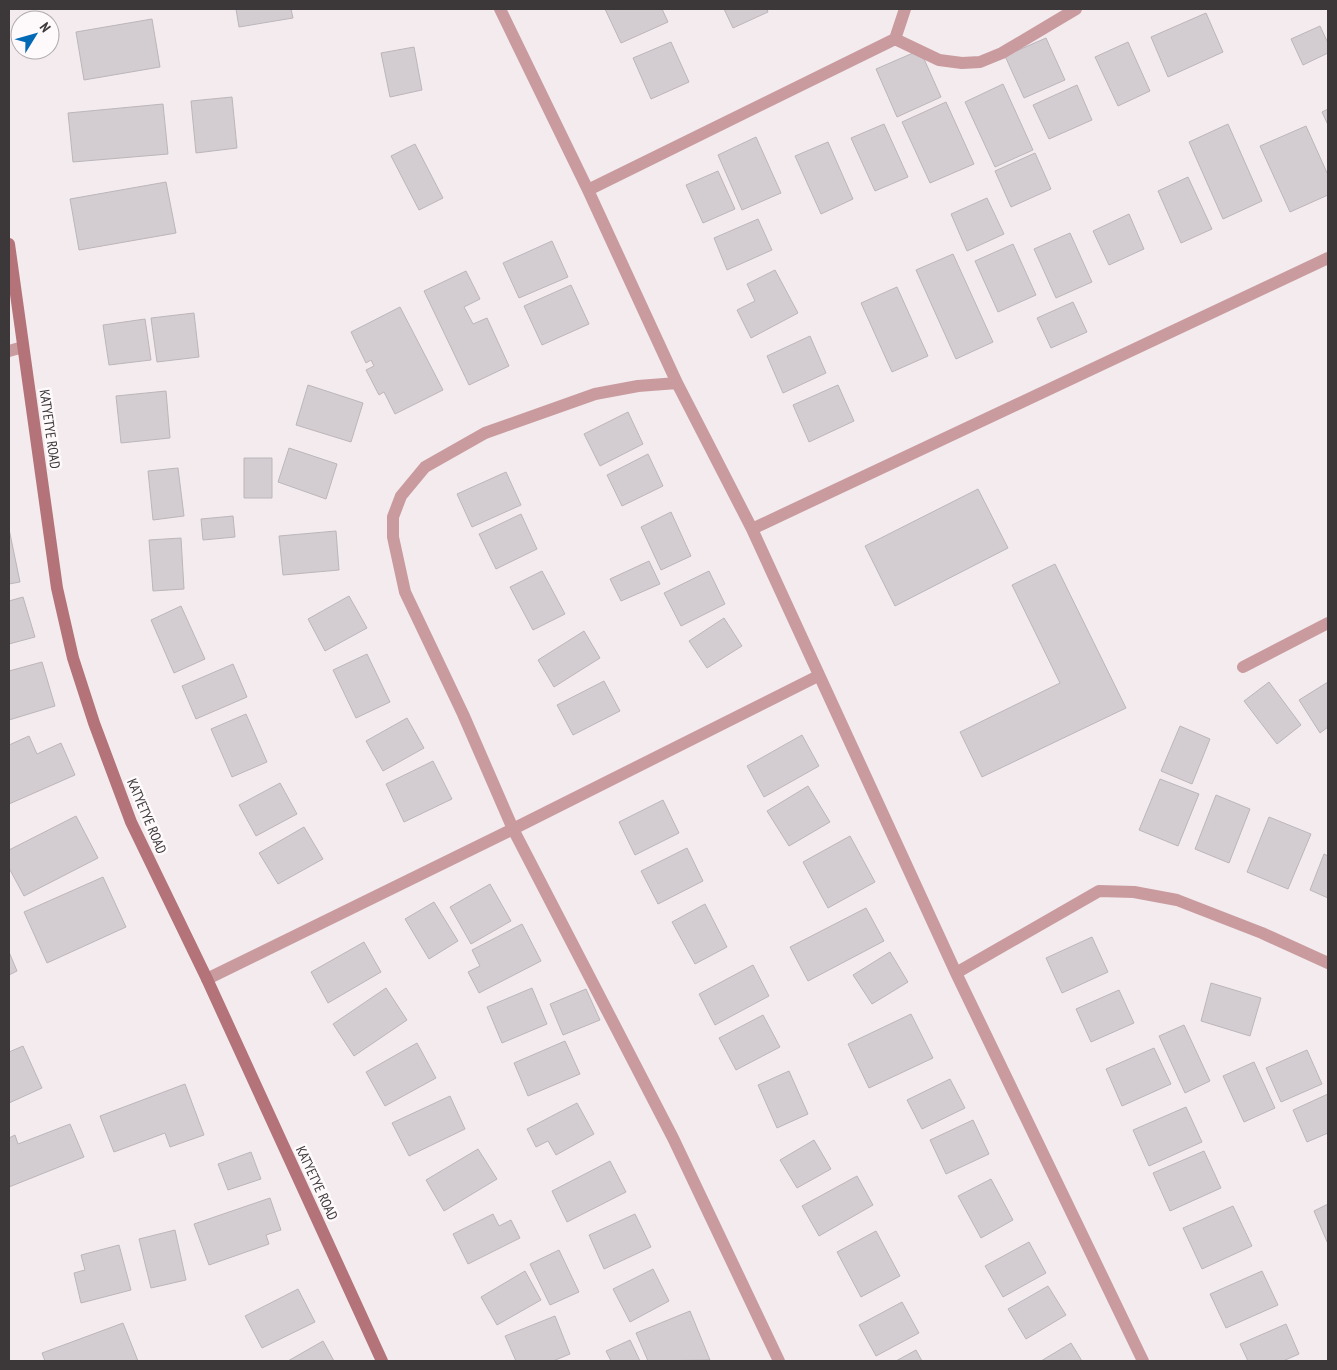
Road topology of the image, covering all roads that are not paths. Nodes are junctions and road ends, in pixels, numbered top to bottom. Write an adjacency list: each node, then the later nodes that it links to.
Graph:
1 (500, 9): 5 (street)
2 (905, 9): 4 (street)
3 (1076, 9): 4 (street)
4 (895, 39): 5 (street)
5 (588, 190): 10 (street)
6 (9, 244): 8 (street, KATYETYE ROAD)
7 (1328, 258): 11 (street)
8 (23, 347): 9 (street); 18 (street, KATYETYE ROAD)
9 (9, 351)
10 (677, 383): 11 (street); 15 (street)
11 (752, 529): 14 (street)
12 (1328, 623): 13 (street)
13 (1243, 667)
14 (818, 676): 15 (street); 17 (street)
15 (513, 829): 18 (street); 20 (street)
16 (1328, 963): 17 (street)
17 (956, 973): 21 (street)
18 (207, 978): 19 (street, KATYETYE ROAD)
19 (382, 1361)
20 (779, 1361)
21 (1143, 1361)

